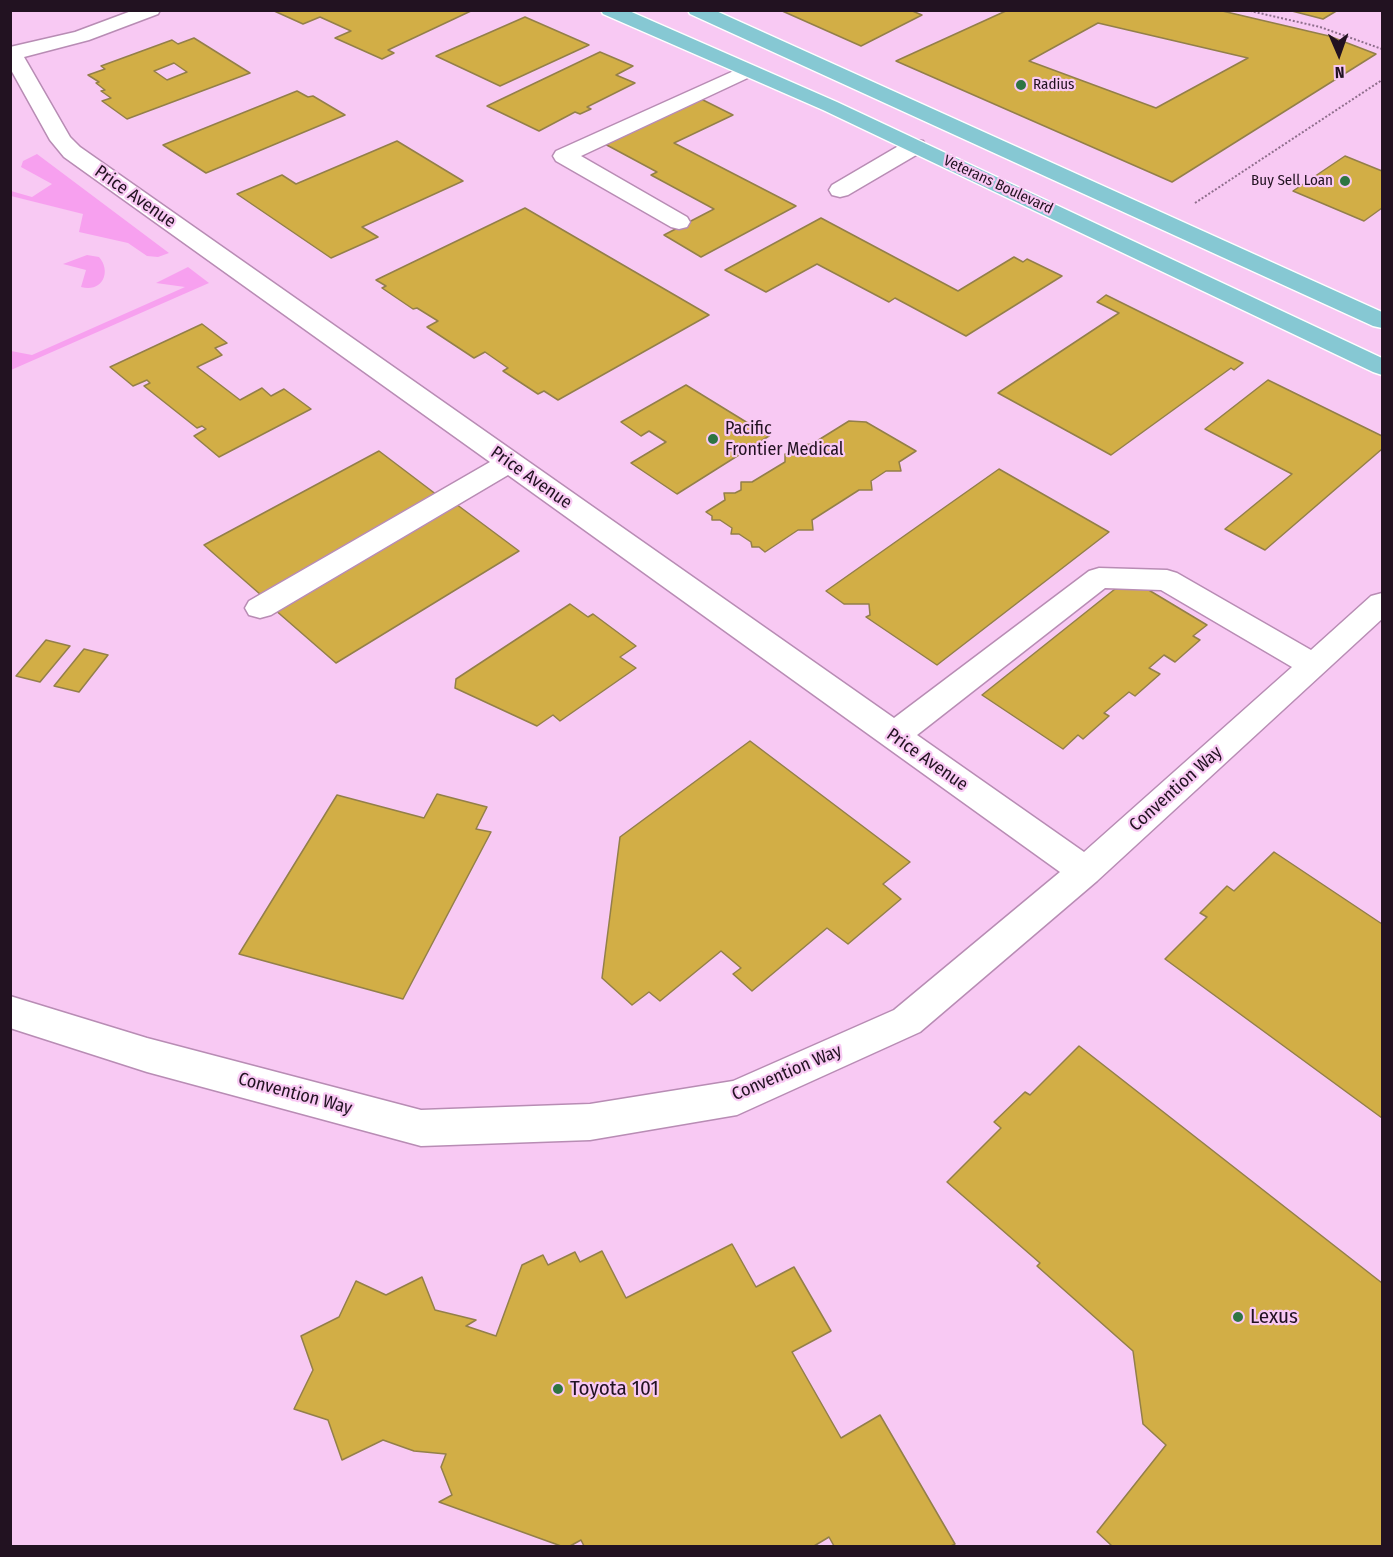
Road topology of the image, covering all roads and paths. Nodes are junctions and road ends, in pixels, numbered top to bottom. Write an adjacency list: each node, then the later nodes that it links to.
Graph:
1 (151, 10): 6 (street)
2 (610, 10): 7 (main road, Veterans Boulevard)
3 (697, 10): 12 (main road, Veterans Boulevard)
4 (1245, 10): 5 (path)
5 (1383, 49)
6 (11, 54): 16 (street, Price Avenue)
7 (747, 71): 9 (main road, Veterans Boulevard); 13 (street)
8 (1383, 80): 11 (path)
9 (915, 146): 10 (street); 12 (main road); 15 (main road, Veterans Boulevard)
10 (840, 190)
11 (1191, 206)
12 (1138, 210): 14 (main road, Veterans Boulevard)
13 (679, 222)
14 (1383, 321)
15 (1383, 367)
16 (509, 463): 18 (street); 20 (street, Price Avenue)
17 (1383, 603): 19 (street, Convention Way)
18 (260, 608)
19 (1313, 665): 20 (street); 21 (street, Convention Way)
20 (893, 736): 21 (street, Price Avenue)
21 (1085, 871): 22 (street, Convention Way)
22 (10, 1012)

